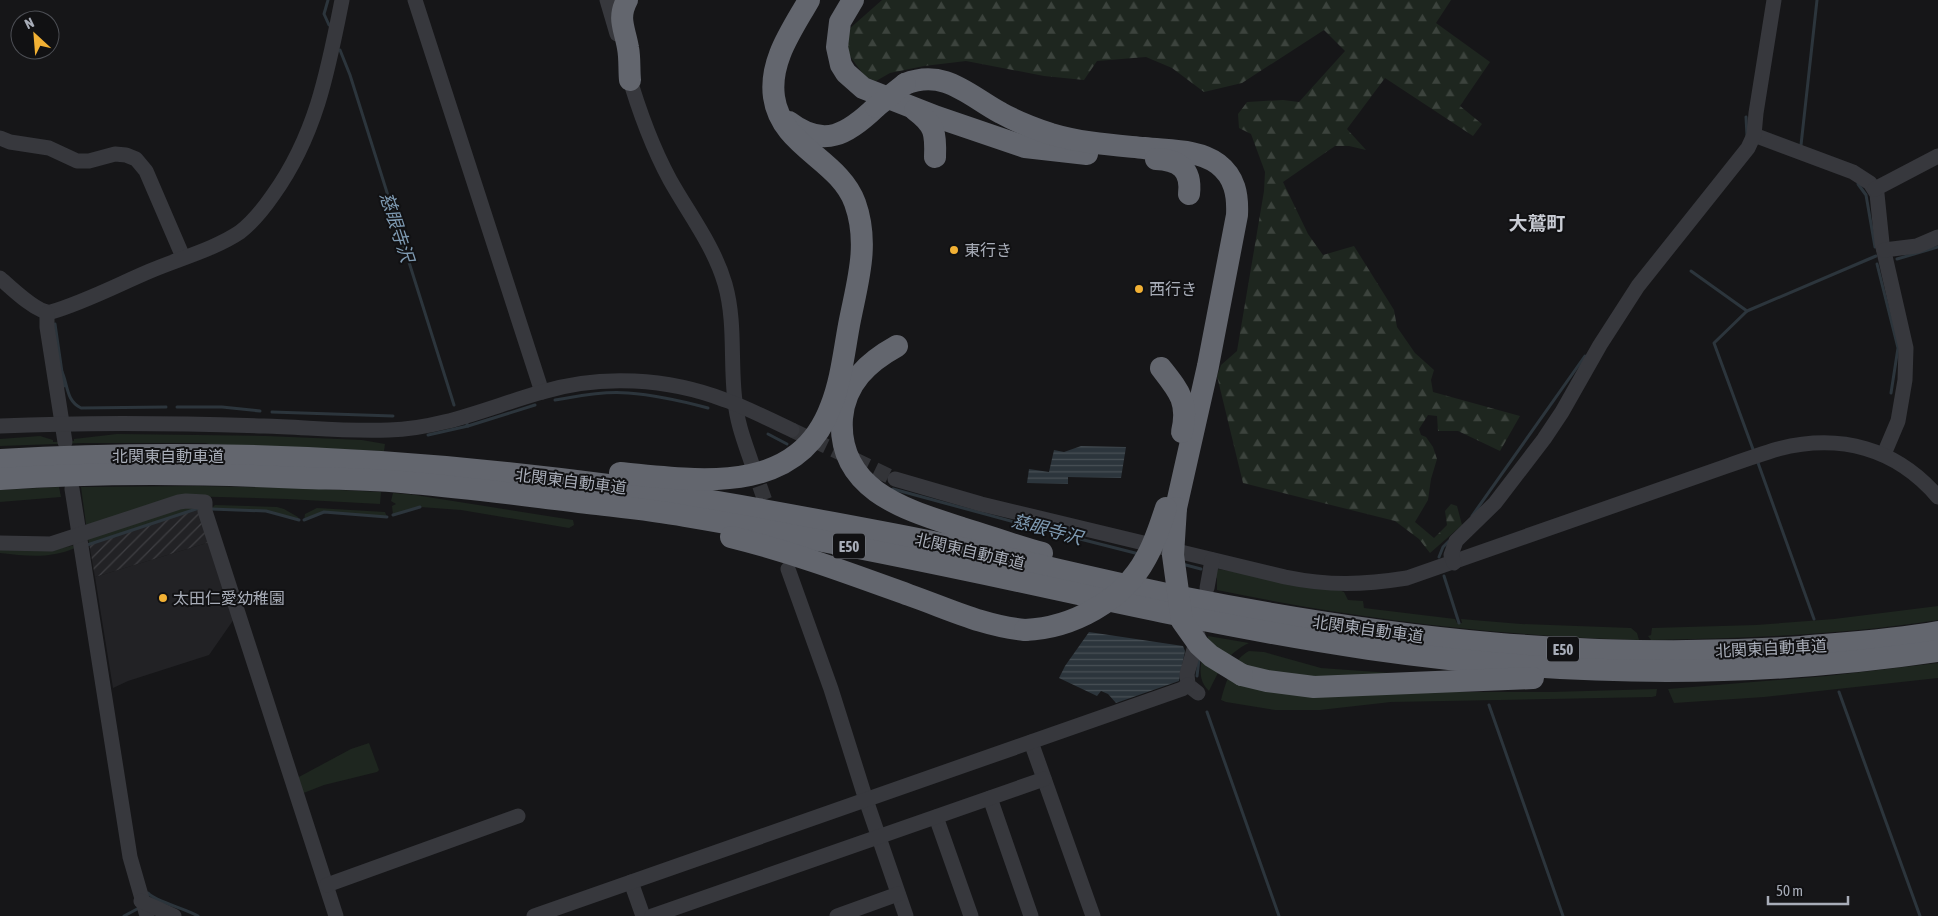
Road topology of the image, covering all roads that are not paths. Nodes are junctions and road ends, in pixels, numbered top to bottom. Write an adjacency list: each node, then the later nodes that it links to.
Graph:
1 (342, 0): 19 (street)
2 (415, 0): 24 (street)
3 (607, 0): 8 (street)
4 (627, 0): 8 (highway)
5 (809, 0): 9 (highway)
6 (853, 0): 10 (highway)
7 (1774, 0): 11 (street)
8 (630, 80): 25 (street)
9 (774, 98): 33 (highway); 39 (highway, bridge)
10 (912, 108): 14 (highway); 16 (highway)
11 (1754, 135): 15 (street); 43 (street)
12 (0, 138): 19 (street)
13 (1938, 156): 15 (street)
14 (935, 157)
15 (1875, 189): 18 (street)
16 (1190, 194)
17 (1938, 238): 18 (street)
18 (1884, 250): 30 (street)
19 (183, 257): 21 (street)
20 (0, 278): 21 (street)
21 (47, 313): 26 (street)
22 (896, 346): 45 (highway)
23 (1162, 368): 39 (highway)
24 (542, 392): 25 (street); 26 (street)
25 (735, 404): 28 (street); 32 (street)
26 (62, 423): 27 (street); 29 (street)
27 (0, 426)
28 (792, 430)
29 (65, 442)
30 (1884, 454): 37 (street); 43 (street)
31 (0, 460): 33 (highway, 北関東自動車道 / E50)
32 (752, 464)
33 (456, 468): 45 (highway, 北関東自動車道 / E50)
34 (0, 479): 38 (highway, 北関東自動車道 / E50)
35 (895, 479): 42 (street)
36 (72, 488): 40 (street)
37 (1938, 497)
38 (586, 502): 39 (highway, bridge); 49 (highway, 北関東自動車道 / E50)
39 (1171, 508): 49 (highway, bridge)
40 (79, 535): 41 (street); 58 (street); 60 (street)
41 (0, 542)
42 (1212, 560): 43 (street); 45 (street)
43 (1454, 563)
44 (788, 569): 53 (street)
45 (1199, 593): 46 (highway, 北関東自動車道 / E50)
46 (1938, 632)
47 (1198, 633): 50 (street)
48 (1938, 651): 49 (highway, 北関東自動車道 / E50)
49 (1692, 670)
50 (1031, 742): 51 (street); 53 (street)
51 (1044, 780): 52 (street); 71 (street)
52 (990, 798): 55 (street); 70 (street)
53 (866, 800): 56 (street); 57 (street)
54 (518, 816): 58 (street)
55 (936, 817): 56 (street); 69 (street)
56 (878, 837): 59 (street); 66 (street)
57 (631, 882): 64 (street); 65 (street)
58 (327, 885): 63 (street)
59 (898, 894): 67 (street); 68 (street)
60 (141, 900): 61 (street); 62 (street)
61 (147, 916)
62 (174, 916)
63 (336, 916)
64 (534, 916)
65 (643, 916)
66 (652, 916)
67 (837, 916)
68 (906, 916)
69 (971, 916)
70 (1031, 916)
71 (1093, 916)

